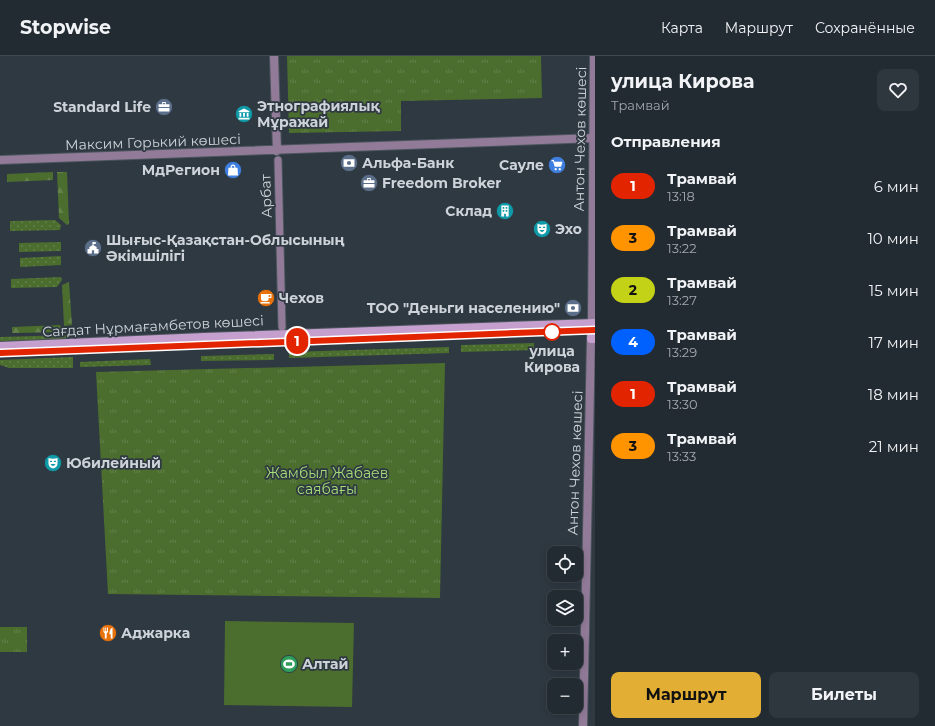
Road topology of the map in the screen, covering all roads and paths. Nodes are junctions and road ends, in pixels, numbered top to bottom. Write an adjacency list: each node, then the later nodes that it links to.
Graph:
1 (274, 56): 4 (street)
2 (594, 56): 3 (street, Антон Чехов көшесі)
3 (594, 139): 4 (street, Максим Горький көшесі); 6 (street, Антон Чехов көшесі)
4 (278, 156): 5 (street, Максим Горький көшесі); 7 (street, Арбат)
5 (0, 160)
6 (593, 323): 8 (main road, Антон Чехов көшесі); 9 (main road, Сағдат Нұрмағамбетов көшесі)
7 (282, 327)
8 (593, 339): 11 (street, Антон Чехов көшесі)
9 (0, 346)
10 (595, 404): 11 (street)
11 (591, 415): 12 (street, Антон Чехов көшесі)
12 (583, 726)

